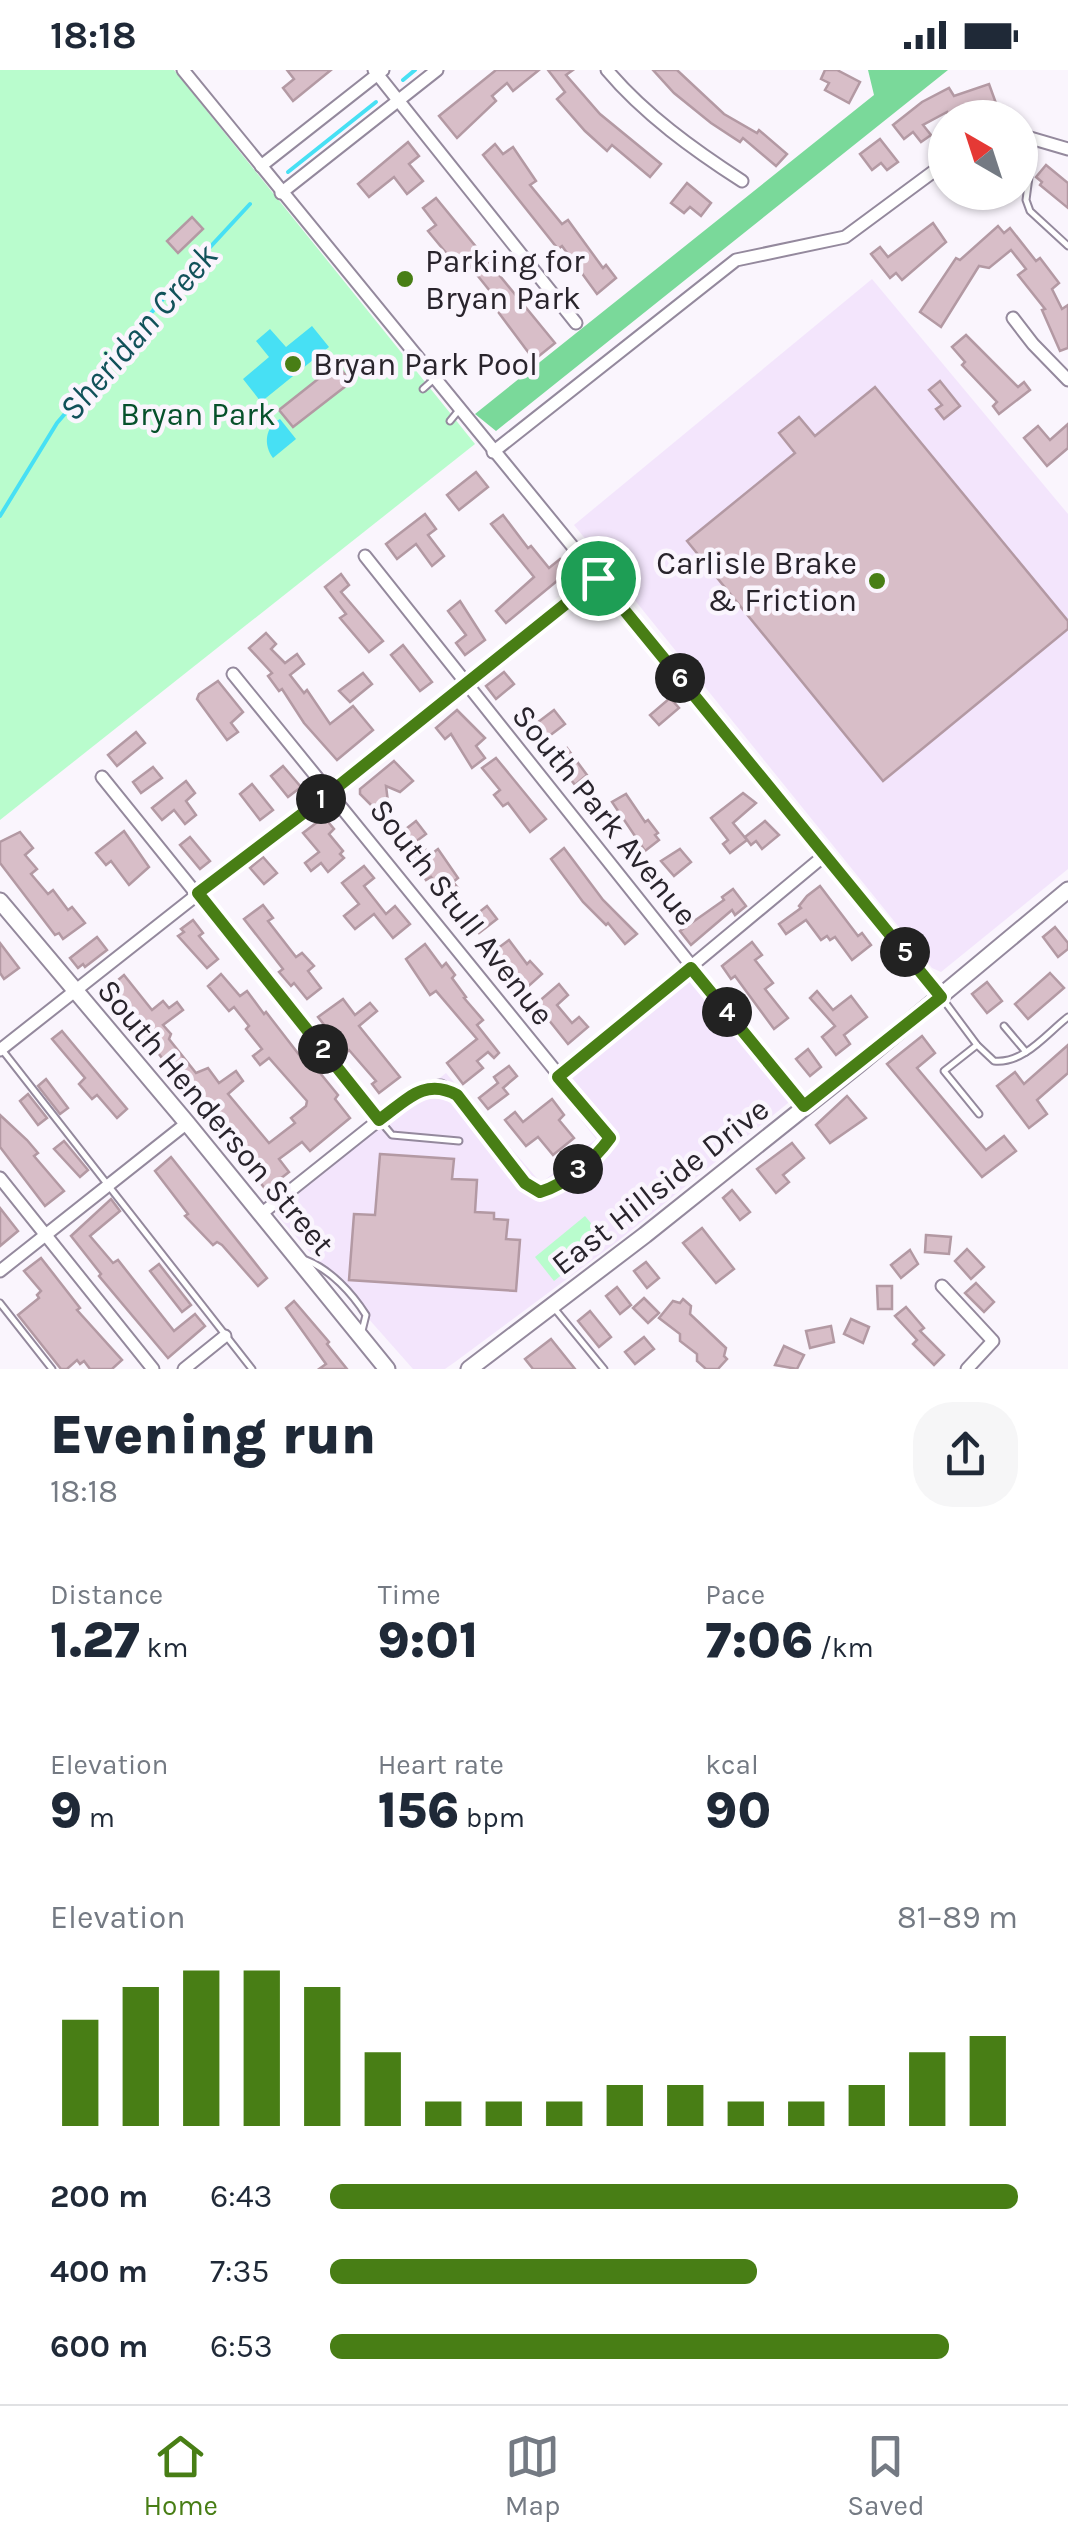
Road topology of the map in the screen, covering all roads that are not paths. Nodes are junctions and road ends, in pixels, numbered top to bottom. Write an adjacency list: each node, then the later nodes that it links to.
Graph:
1 (183, 70): 8 (street)
2 (437, 70): 5 (street)
3 (607, 70): 10 (street)
4 (378, 72): 5 (street); 8 (street)
5 (396, 101): 11 (street); 15 (street)
6 (1038, 138): 7 (street)
7 (1068, 149)
8 (262, 166): 11 (street)
9 (928, 176): 21 (street)
10 (742, 180)
11 (281, 193): 16 (street)
12 (1030, 210): 13 (lane)
13 (1068, 246)
14 (1013, 318): 17 (street)
15 (576, 323)
16 (434, 380): 18 (lane); 19 (street)
17 (1068, 380)
18 (422, 389)
19 (459, 410): 20 (lane); 21 (street)
20 (450, 421)
21 (493, 452): 23 (street)
22 (364, 556): 25 (street, South Park Avenue)
23 (598, 578): 25 (street); 28 (street)
24 (233, 674): 27 (street, South Stull Avenue)
25 (464, 683): 27 (street); 32 (street, South Park Avenue)
26 (102, 777): 30 (street)
27 (331, 792): 30 (street); 40 (street, South Stull Avenue)
28 (825, 855): 32 (street); 34 (street)
29 (1068, 890): 34 (main road, East Hillside Drive)
30 (198, 893): 33 (street); 43 (street)
31 (0, 901): 33 (main road, South Henderson Street)
32 (691, 968): 40 (street); 41 (street, South Park Avenue)
33 (75, 990): 38 (street); 44 (main road, South Henderson Street)
34 (941, 997): 37 (lane); 41 (main road, East Hillside Drive)
35 (1068, 1017): 39 (lane)
36 (1004, 1026): 39 (lane)
37 (976, 1045): 39 (lane); 42 (lane)
38 (1, 1050): 47 (lane)
39 (1026, 1052)
40 (558, 1077): 43 (street, South Stull Avenue)
41 (804, 1106): 53 (main road, East Hillside Drive)
42 (979, 1114)
43 (379, 1120): 45 (lane); 48 (street)
44 (188, 1124): 47 (street); 48 (main road, South Henderson Street)
45 (459, 1141)
46 (0, 1178): 49 (street)
47 (108, 1186): 49 (street); 54 (lane)
48 (261, 1214): 59 (main road, South Henderson Street)
49 (45, 1235): 50 (street); 56 (street)
50 (0, 1271)
51 (942, 1286): 62 (street)
52 (0, 1303): 55 (lane)
53 (552, 1306): 60 (main road, East Hillside Drive); 61 (lane)
54 (226, 1336): 57 (street); 58 (lane)
55 (52, 1369)
56 (153, 1369)
57 (184, 1369)
58 (252, 1369)
59 (388, 1369)
60 (469, 1369)
61 (604, 1369)
62 (967, 1369)

